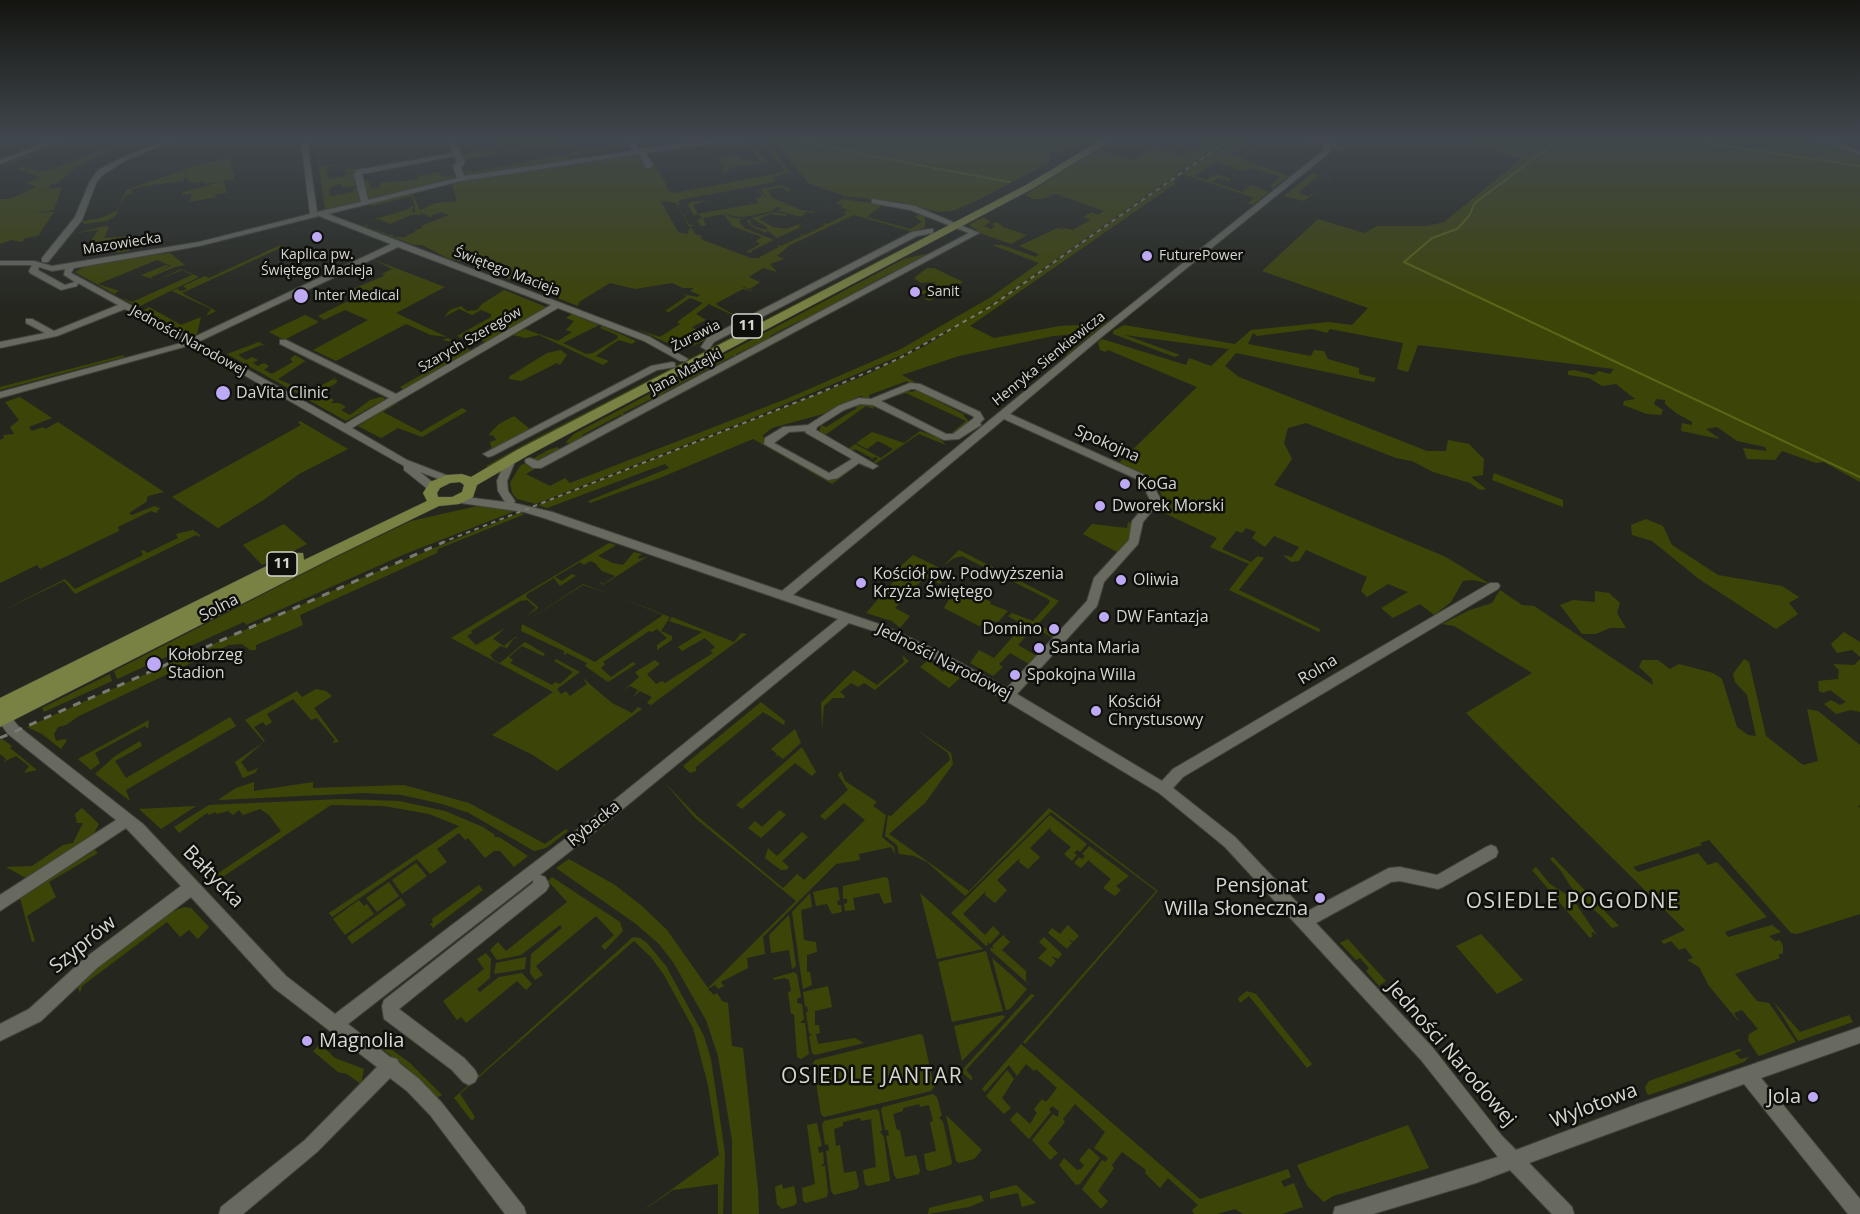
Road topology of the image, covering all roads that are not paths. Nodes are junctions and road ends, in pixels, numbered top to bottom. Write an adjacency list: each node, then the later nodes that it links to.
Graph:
1 (88, 195): 14 (street)
2 (313, 195): 10 (street)
3 (363, 195): 9 (street)
4 (404, 195): 9 (street, Mazowiecka)
5 (1003, 195): 11 (main road, Żurawia / 11)
6 (1013, 195): 11 (main road, Żurawia / 11)
7 (1274, 195): 32 (street, Henryka Sienkiewicza)
8 (875, 201): 11 (street)
9 (366, 205): 10 (street, Mazowiecka)
10 (317, 215): 12 (street, Świętego Macieja); 15 (street, Mazowiecka)
11 (951, 224): 28 (main road, Żurawia / 11); 35 (main road, Żurawia / 11); 36 (street, Jana Matejki)
12 (397, 244): 21 (street, Świętego Macieja); 25 (street)
13 (0, 262): 14 (street); 14 (street, Jedności Narodowej)
14 (39, 263): 15 (street); 16 (street, Jedności Narodowej); 18 (street)
15 (69, 264): 16 (street); 19 (street, Jedności Narodowej)
16 (52, 269): 17 (street, Jedności Narodowej)
17 (74, 284): 18 (street); 19 (street, Jedności Narodowej)
18 (64, 288): 20 (street)
19 (98, 292): 22 (street, Jedności Narodowej)
20 (72, 294)
21 (557, 305): 28 (street, Świętego Macieja); 30 (street, Szarych Szeregów)
22 (124, 306): 24 (street); 25 (street, Jedności Narodowej)
23 (29, 321): 24 (street)
24 (54, 334): 27 (street)
25 (190, 342): 29 (street); 33 (street, Jedności Narodowej)
26 (283, 342): 30 (street)
27 (0, 345)
28 (677, 362): 37 (street); 43 (main road, Żurawia / 11)
29 (0, 395)
30 (396, 399): 33 (street, Szarych Szeregów)
31 (874, 402): 31 (street); 34 (street)
32 (1002, 414): 48 (street, Henryka Sienkiewicza); 50 (street, Spokojna)
33 (345, 428): 41 (street, Jedności Narodowej)
34 (811, 428): 39 (street); 39 (street)
35 (552, 438): 36 (street); 38 (main road, Żurawia / 11)
36 (568, 449): 40 (street, Jana Matejki)
37 (489, 454)
38 (511, 459): 43 (main road, Żurawia / 11); 45 (street)
39 (858, 459): 42 (street)
40 (530, 461)
41 (403, 462): 43 (street, Jedności Narodowej); 44 (street, Jedności Narodowej)
42 (873, 466)
43 (462, 485): 44 (main road, 11); 44 (main road, 11); 45 (street, Jedności Narodowej); 46 (street, Jedności Narodowej)
44 (433, 494): 51 (main road, Solna / 11)
45 (510, 501): 46 (street, Jedności Narodowej)
46 (524, 508): 48 (street, Jedności Narodowej)
47 (1494, 586): 52 (street, Rolna)
48 (785, 595): 49 (street, Jedności Narodowej)
49 (848, 617): 50 (street, Jedności Narodowej); 59 (street, Rybacka)
50 (1009, 695): 52 (street, Jedności Narodowej)
51 (1, 714): 53 (street, Bałtycka)
52 (1164, 789): 58 (street, Jedności Narodowej)
53 (127, 820): 56 (street, Bałtycka); 57 (street)
54 (1491, 852): 58 (street)
55 (540, 882): 64 (street)
56 (191, 888): 59 (street, Bałtycka); 60 (street, Szyprów)
57 (0, 904)
58 (1303, 922): 65 (street, Jedności Narodowej)
59 (336, 1024): 62 (street, Bałtycka)
60 (0, 1033)
61 (1860, 1035): 63 (street, Wylotowa)
62 (391, 1065): 66 (street); 67 (street, Bałtycka)
63 (1747, 1074): 65 (street, Wylotowa); 70 (street)
64 (469, 1076)
65 (1514, 1160): 68 (street, Wylotowa); 69 (street, Jedności Narodowej)
66 (228, 1214)
67 (517, 1214)
68 (1342, 1214)
69 (1565, 1214)
70 (1860, 1214)

